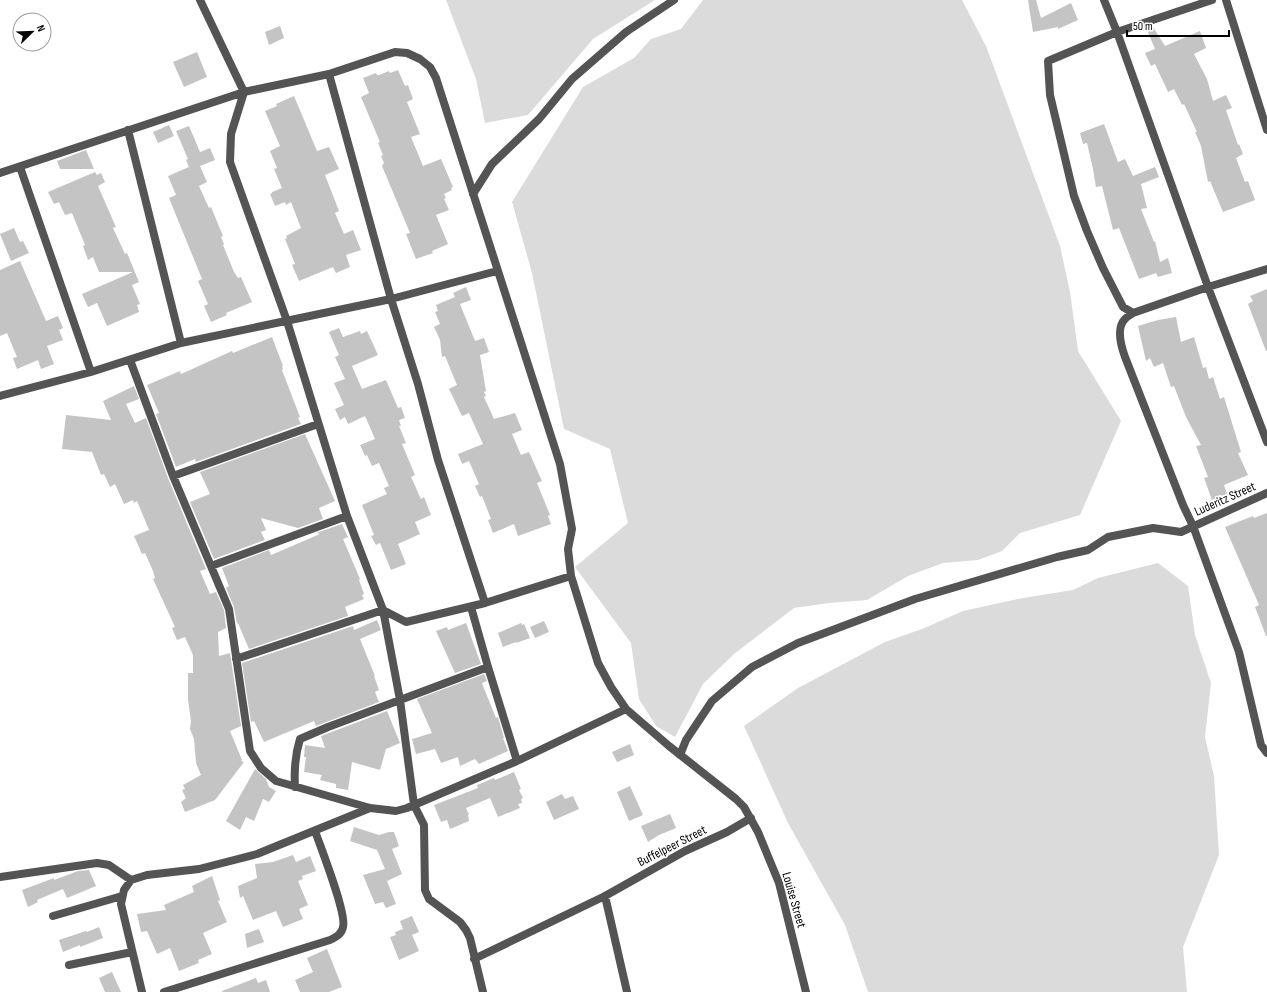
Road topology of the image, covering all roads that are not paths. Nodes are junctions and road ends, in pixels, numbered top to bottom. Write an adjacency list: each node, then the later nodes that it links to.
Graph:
1 (200, 0): 8 (street)
2 (674, 0): 13 (street)
3 (1104, 0): 6 (street)
4 (1212, 0): 6 (street)
5 (1226, 0): 10 (street)
6 (1117, 32): 16 (street); 18 (street)
7 (330, 74): 8 (street, Louise Street); 13 (street, Louise Street); 17 (street)
8 (244, 92): 9 (street, Louise Street); 19 (street)
9 (128, 130): 11 (street, Louise Street); 20 (street)
10 (1267, 130)
11 (20, 167): 12 (street, Louise Street); 22 (street)
12 (0, 173)
13 (473, 194): 15 (street, Louise Street)
14 (1267, 269): 16 (street)
15 (497, 271): 17 (street); 31 (street, Louise Street)
16 (1208, 287): 18 (street); 25 (street)
17 (391, 299): 19 (street); 32 (street)
18 (1133, 313): 29 (street)
19 (287, 321): 20 (street); 24 (street)
20 (181, 343): 21 (street)
21 (130, 360): 22 (street); 26 (street)
22 (91, 372): 23 (street)
23 (0, 396)
24 (318, 424): 26 (street); 28 (street)
25 (1267, 442)
26 (173, 476): 30 (street)
27 (1267, 493): 29 (street, Luderitz Street)
28 (347, 516): 30 (street); 34 (street)
29 (1192, 526): 39 (street); 40 (street, Luderitz Street)
30 (211, 566): 35 (street)
31 (571, 576): 32 (street); 38 (street, Louise Street)
32 (485, 603): 33 (street)
33 (471, 607): 34 (street); 36 (street)
34 (383, 610): 35 (street); 37 (street)
35 (236, 659): 42 (street)
36 (488, 667): 37 (street); 41 (street)
37 (400, 700): 42 (street); 43 (street)
38 (626, 709): 40 (street, Louise Street); 41 (street)
39 (1267, 753)
40 (680, 754): 45 (street, Louise Street)
41 (517, 762): 43 (street)
42 (295, 787): 44 (street)
43 (414, 805): 44 (street); 53 (street)
44 (370, 808): 46 (street)
45 (751, 818): 50 (street, Buffelpeer Street); 59 (street, Louise Street)
46 (315, 831): 48 (street); 56 (street)
47 (0, 876): 48 (street)
48 (131, 880): 49 (street)
49 (122, 896): 51 (street); 52 (street)
50 (605, 896): 53 (street, Buffelpeer Street); 58 (street)
51 (53, 916)
52 (132, 952): 54 (street); 55 (street)
53 (474, 959): 57 (street)
54 (69, 965)
55 (142, 992)
56 (164, 992)
57 (482, 992)
58 (627, 992)
59 (806, 992)

